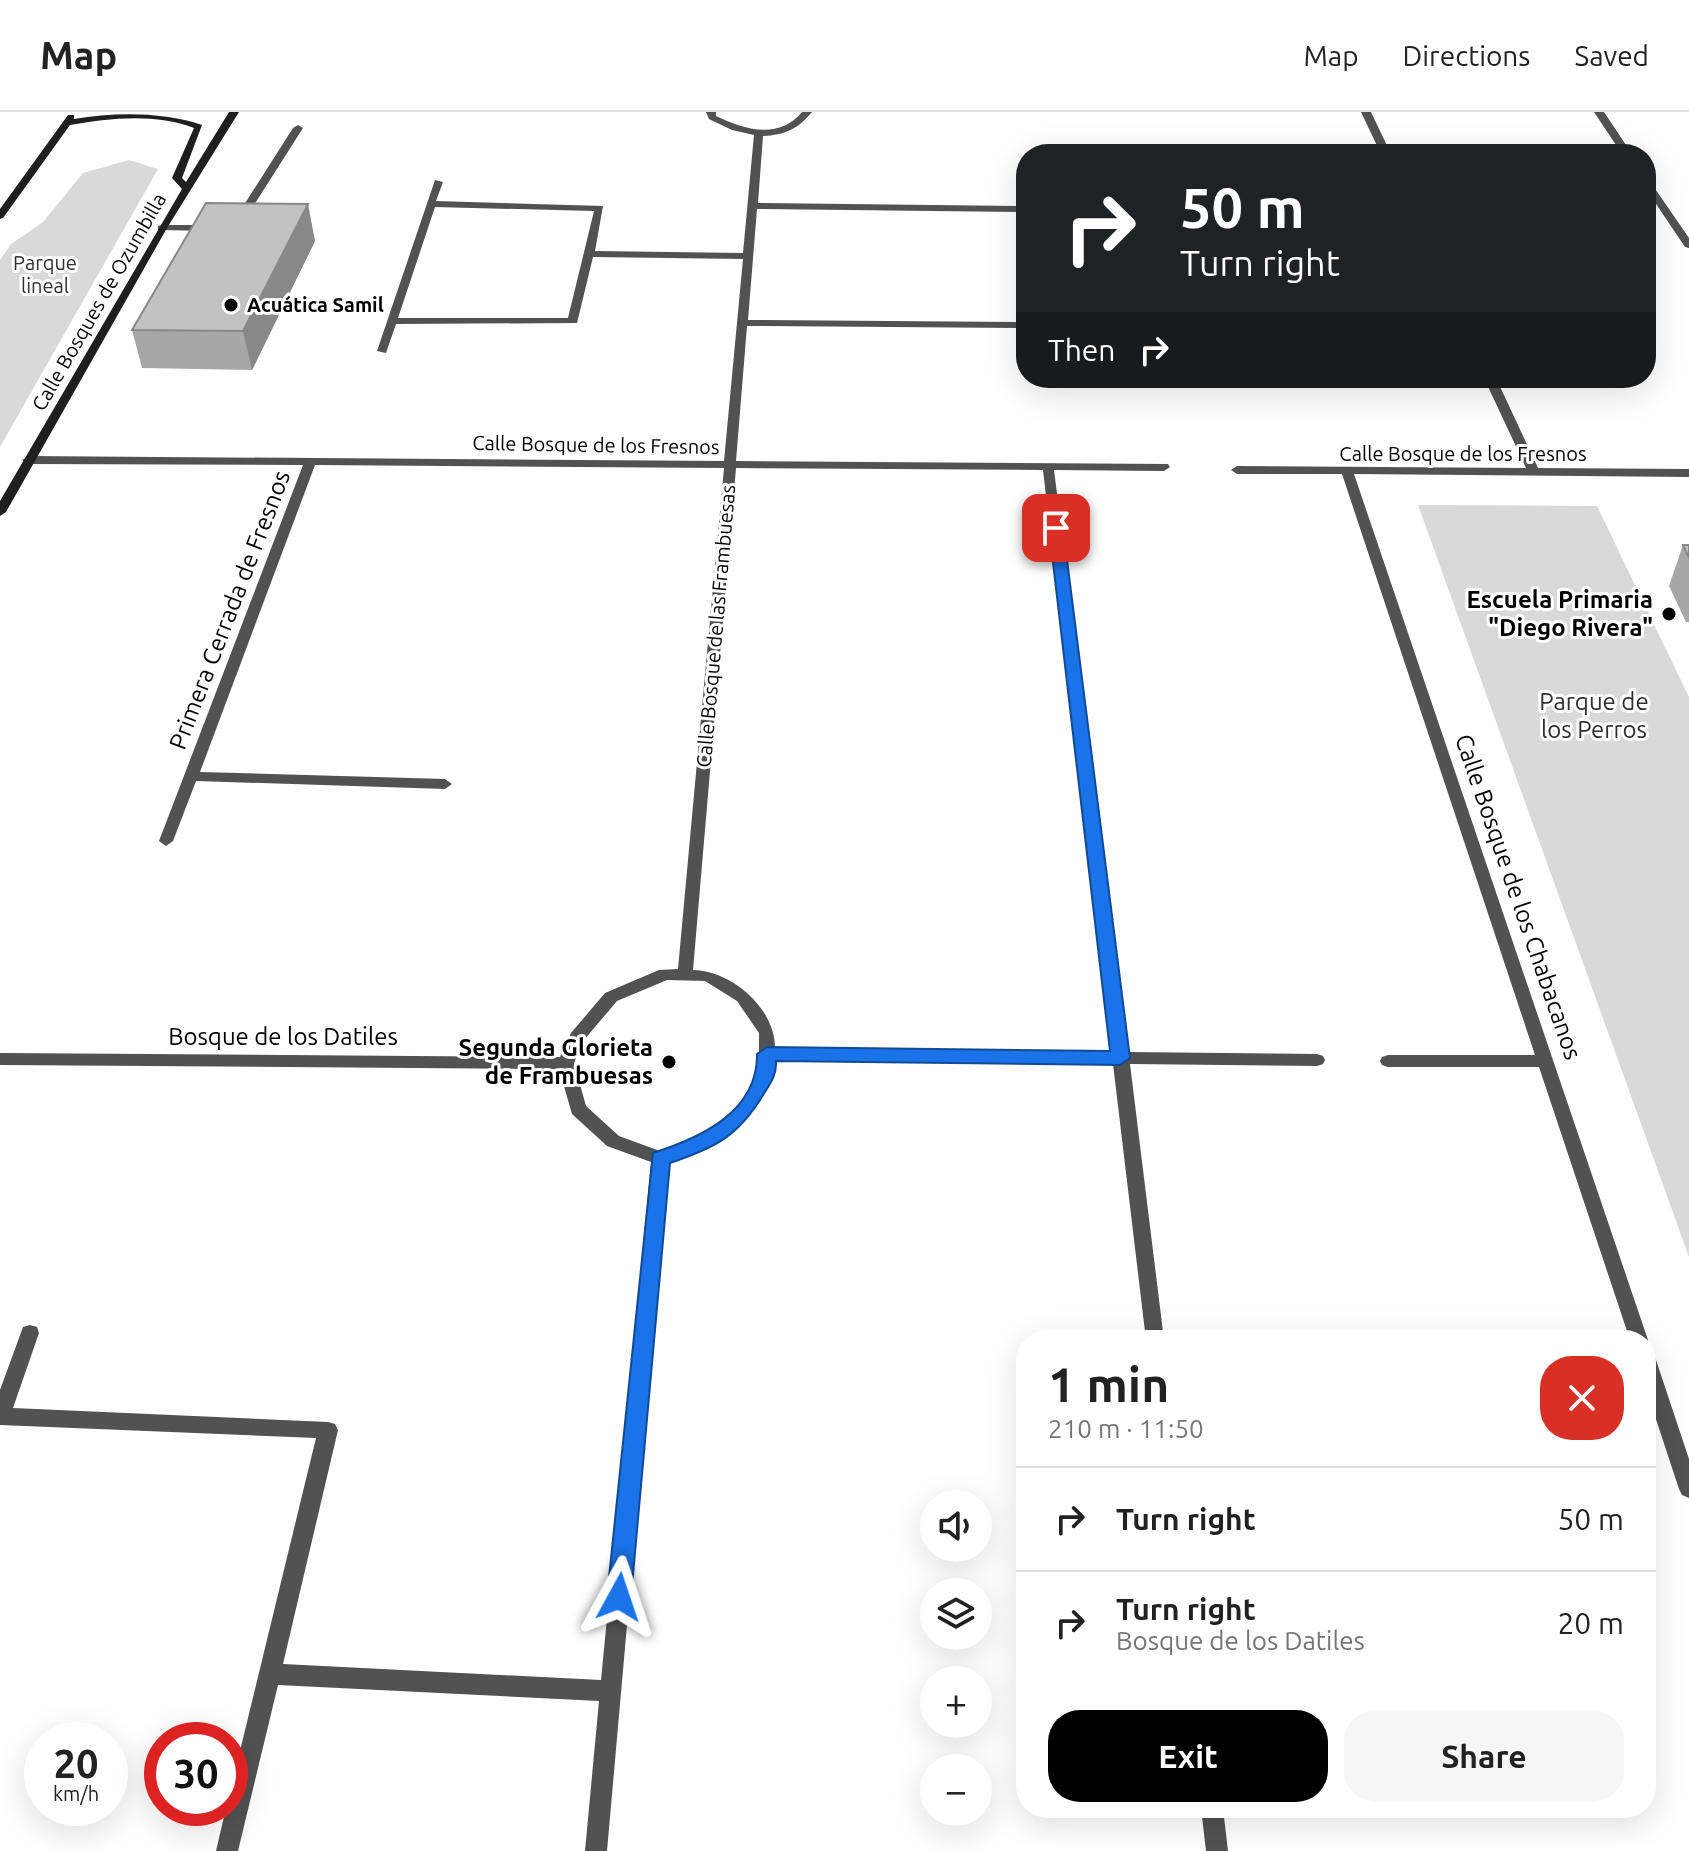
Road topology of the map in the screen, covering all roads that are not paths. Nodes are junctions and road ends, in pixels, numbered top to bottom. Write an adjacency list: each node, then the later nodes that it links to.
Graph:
1 (74, 112): 7 (main road)
2 (234, 112): 13 (main road, Calle Bosques de Ozumbilla)
3 (711, 112): 9 (street)
4 (807, 112): 9 (street)
5 (1366, 112): 10 (street)
6 (1599, 112): 11 (street)
7 (66, 123): 13 (main road); 18 (main road)
8 (298, 128): 21 (street)
9 (759, 133): 16 (street, Calle Bosque de las Frambuesas)
10 (1381, 144)
11 (1620, 144)
12 (438, 182): 15 (street)
13 (186, 188): 19 (main road, Calle Bosques de Ozumbilla)
14 (1656, 197): 22 (street)
15 (430, 204): 23 (street); 25 (street)
16 (753, 206): 17 (street); 24 (street, Calle Bosque de las Frambuesas)
17 (1016, 209)
18 (0, 216)
19 (162, 228): 20 (street); 30 (main road, Calle Bosques de Ozumbilla)
20 (222, 228)
21 (234, 228)
22 (1689, 245)
23 (589, 254): 24 (street); 25 (street)
24 (748, 256): 26 (street, Calle Bosque de las Frambuesas)
25 (392, 321): 28 (street)
26 (743, 323): 27 (street); 32 (street, Calle Bosque de las Frambuesas)
27 (1016, 325)
28 (382, 351)
29 (1495, 388): 37 (street)
30 (28, 460): 31 (street, Calle Bosque de los Fresnos); 39 (main road, Calle Bosques de Ozumbilla)
31 (311, 460): 32 (street, Calle Bosque de los Fresnos); 40 (street, Primera Cerrada de Fresnos)
32 (730, 464): 33 (street, Calle Bosque de los Fresnos); 43 (street, Calle Bosque de las Frambuesas)
33 (1048, 466): 34 (street, Calle Bosque de los Fresnos); 45 (street)
34 (1164, 467)
35 (1237, 470): 36 (street, Calle Bosque de los Fresnos)
36 (1347, 471): 37 (street, Calle Bosque de los Fresnos); 49 (street, Calle Bosque de los Chabacanos)
37 (1534, 472): 38 (street, Calle Bosque de los Fresnos)
38 (1689, 473)
39 (0, 512)
40 (191, 776): 41 (street, Primera Cerrada de Fresnos); 42 (street, Primera Cerrada de Fresnos)
41 (445, 784)
42 (166, 841)
43 (685, 975): 44 (street); 50 (street)
44 (767, 1054): 45 (street); 51 (street)
45 (1120, 1058): 47 (street); 52 (street)
46 (0, 1059): 50 (street, Bosque de los Datiles)
47 (1317, 1060)
48 (1388, 1061): 49 (street)
49 (1545, 1061): 53 (street, Calle Bosque de los Chabacanos)
50 (566, 1063): 51 (street)
51 (660, 1158): 59 (street)
52 (1154, 1330)
53 (1636, 1330)
54 (30, 1333): 56 (street)
55 (1656, 1390): 57 (street)
56 (0, 1416): 58 (street)
57 (1689, 1489)
58 (269, 1674): 59 (street); 61 (street)
59 (611, 1691): 62 (street)
60 (1213, 1818): 63 (street)
61 (227, 1851)
62 (596, 1851)
63 (1217, 1851)

